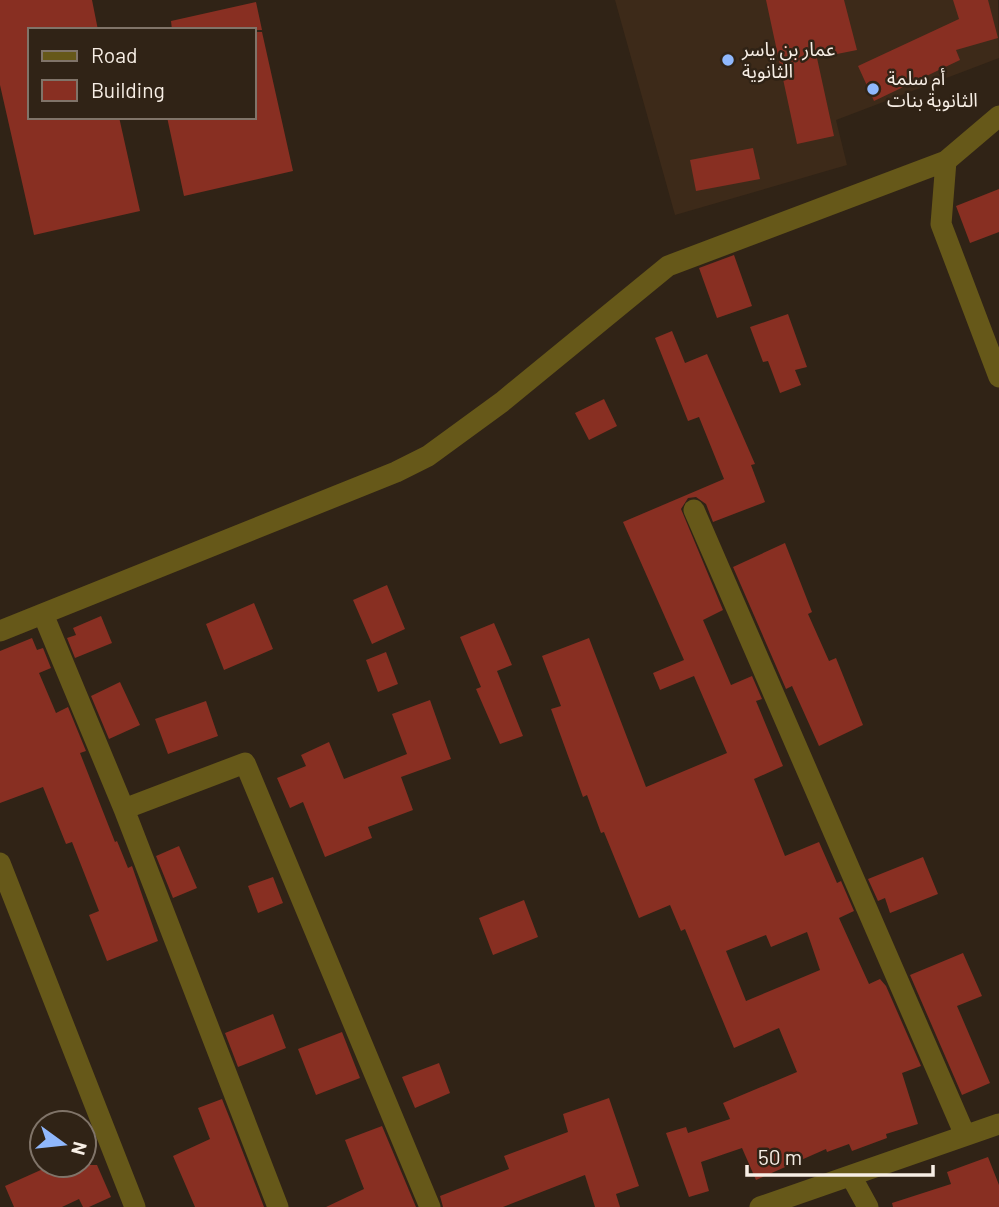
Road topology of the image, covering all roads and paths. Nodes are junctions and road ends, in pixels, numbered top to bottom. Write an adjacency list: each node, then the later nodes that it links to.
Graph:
1 (999, 116): 2 (street)
2 (946, 161): 3 (street); 5 (street)
3 (999, 377)
4 (694, 510): 10 (street)
5 (43, 614): 6 (street); 7 (street)
6 (0, 631)
7 (124, 809): 13 (street); 14 (street)
8 (0, 863): 12 (street)
9 (999, 1124): 10 (street)
10 (965, 1135): 11 (street)
11 (851, 1176): 15 (street); 16 (street)
12 (135, 1207)
13 (278, 1207)
14 (430, 1207)
15 (760, 1207)
16 (868, 1207)

